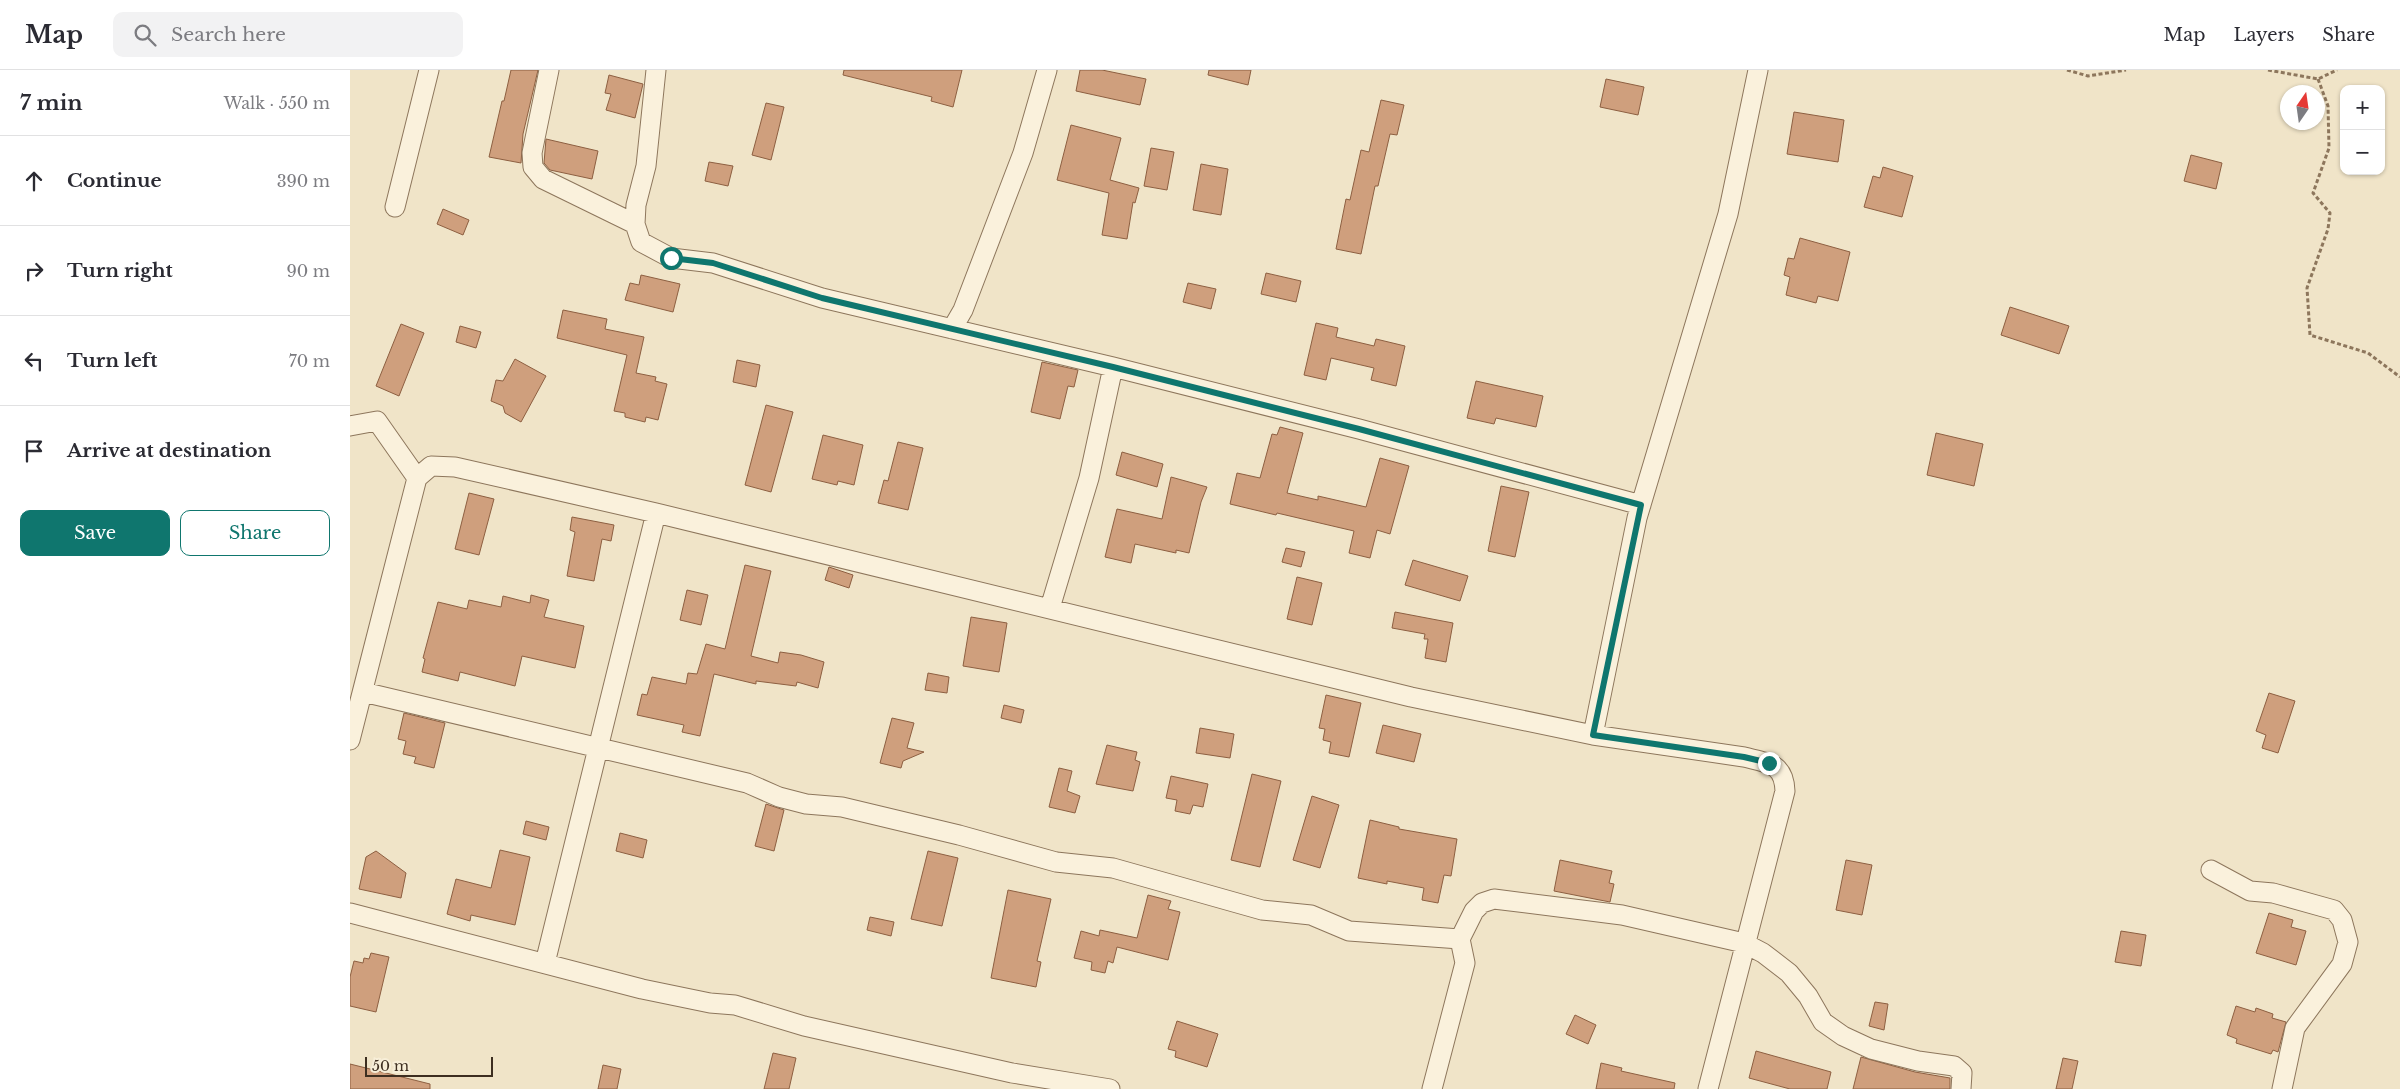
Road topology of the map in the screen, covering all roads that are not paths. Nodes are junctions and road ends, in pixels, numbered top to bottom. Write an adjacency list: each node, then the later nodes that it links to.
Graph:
1 (429, 70): 6 (street)
2 (550, 70): 7 (street)
3 (656, 70): 7 (street)
4 (1047, 70): 8 (street)
5 (1758, 70): 12 (street)
6 (395, 207)
7 (635, 224): 8 (street)
8 (952, 329): 9 (street)
9 (1113, 367): 12 (street); 14 (street)
10 (350, 426): 11 (street)
11 (417, 478): 13 (street); 15 (street)
12 (1641, 505): 16 (street)
13 (656, 513): 14 (street); 18 (street)
14 (1050, 608): 16 (street)
15 (363, 692): 17 (street); 18 (street)
16 (1593, 735): 22 (street)
17 (350, 740)
18 (598, 747): 21 (street); 23 (street)
19 (2211, 870): 28 (street)
20 (350, 912): 23 (street)
21 (1460, 939): 22 (street); 25 (street)
22 (1744, 943): 26 (street); 27 (street)
23 (545, 963): 24 (street)
24 (1110, 1089)
25 (1432, 1089)
26 (1708, 1089)
27 (1961, 1089)
28 (2282, 1089)

